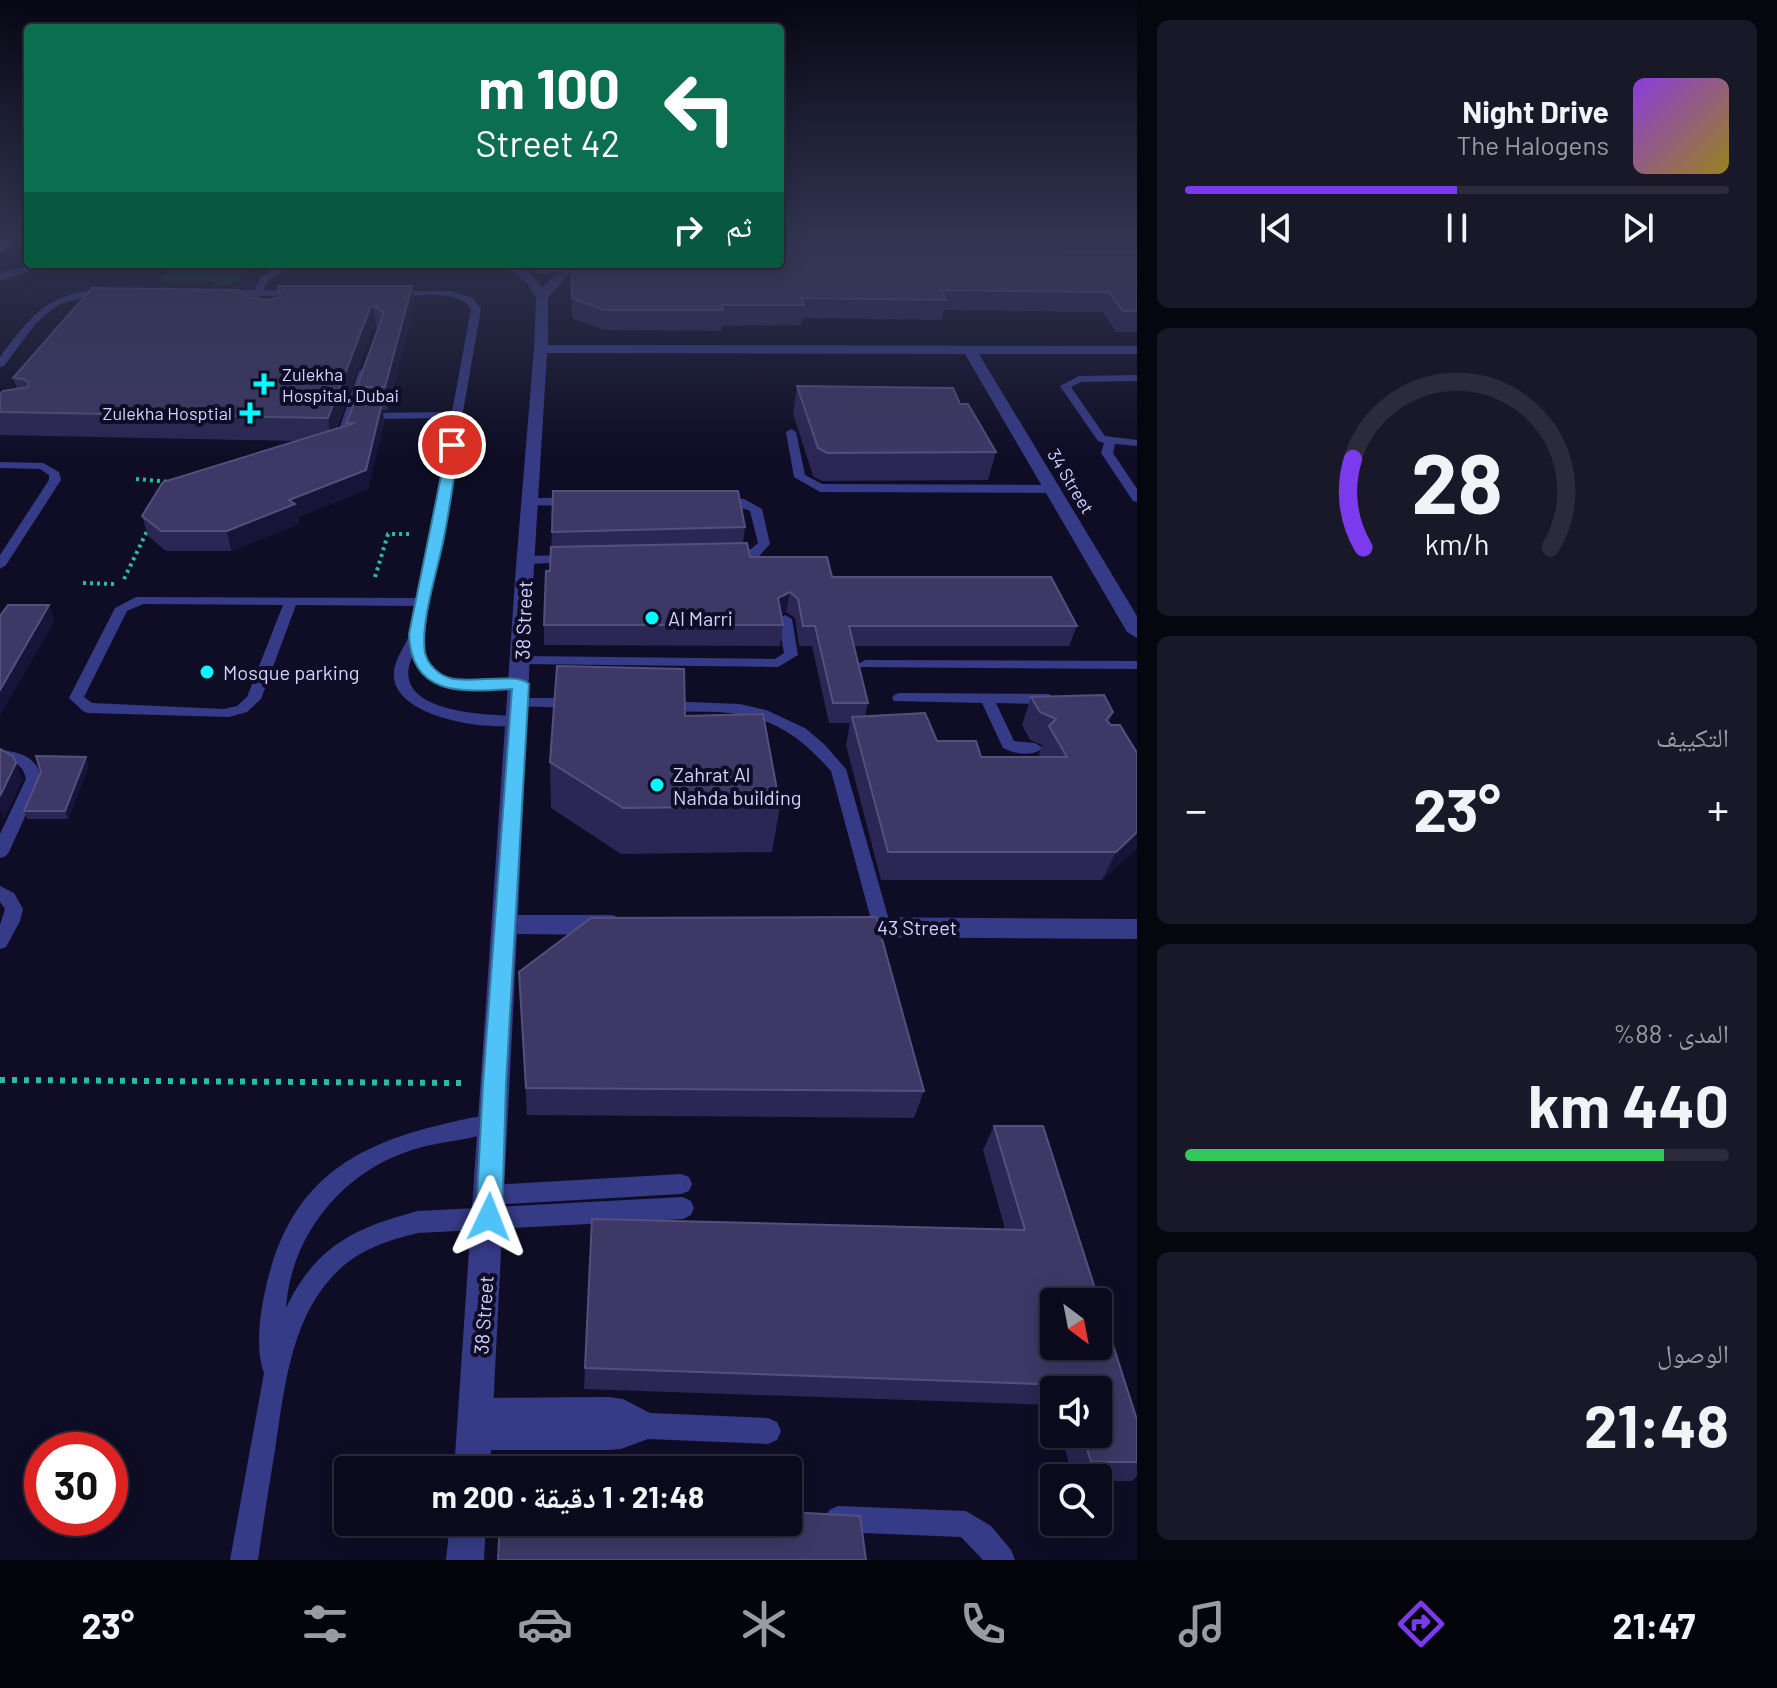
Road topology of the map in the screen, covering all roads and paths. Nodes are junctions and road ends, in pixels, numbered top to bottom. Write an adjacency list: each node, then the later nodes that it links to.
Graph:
1 (44, 313): 4 (lane)
2 (470, 313): 11 (lane)
3 (542, 313): 5 (street, 38 Street)
4 (38, 315): 9 (lane)
5 (541, 349): 6 (street); 22 (street, 38 Street)
6 (970, 350): 7 (street); 19 (street, 34 Street)
7 (1137, 350)
8 (368, 360): 12 (lane)
9 (0, 364)
10 (1137, 378): 14 (lane)
11 (457, 415): 12 (lane); 32 (lane)
12 (349, 416): 15 (lane)
13 (791, 432): 19 (lane)
14 (1110, 442): 16 (lane); 21 (lane)
15 (340, 443)
16 (1137, 443)
17 (0, 465): 29 (lane)
18 (136, 479): 20 (path)
19 (1053, 489): 33 (street, 34 Street)
20 (166, 493)
21 (1137, 498)
22 (530, 499): 23 (lane); 28 (street, 38 Street)
23 (586, 500)
24 (708, 503): 26 (lane)
25 (153, 519): 30 (path)
26 (717, 555)
27 (586, 562): 28 (lane)
28 (525, 563): 39 (street, 38 Street)
29 (0, 565)
30 (83, 583)
31 (291, 601): 31 (lane); 32 (lane)
32 (424, 602): 36 (lane)
33 (1130, 607): 35 (street, 34 Street)
34 (785, 619): 39 (lane)
35 (1136, 630)
36 (416, 634): 39 (lane); 39 (lane)
37 (865, 664): 38 (lane)
38 (1137, 665)
39 (520, 692): 43 (lane); 49 (street, 38 Street)
40 (899, 698): 41 (lane)
41 (987, 699): 42 (lane); 45 (lane)
42 (1063, 699)
43 (592, 704)
44 (653, 705): 52 (lane)
45 (1035, 748)
46 (0, 755): 47 (lane)
47 (0, 852)
48 (0, 893): 54 (lane)
49 (505, 924): 50 (street); 56 (street, 38 Street)
50 (630, 925)
51 (819, 927): 52 (street, 43 Street)
52 (882, 927): 53 (street, 43 Street)
53 (1137, 929)
54 (0, 942)
55 (0, 1080): 56 (path)
56 (494, 1084): 57 (street, 38 Street)
57 (492, 1123): 59 (street, 38 Street); 61 (lane)
58 (681, 1184): 59 (lane)
59 (489, 1206): 60 (lane); 61 (lane); 62 (street, 38 Street)
60 (683, 1208)
61 (275, 1375): 67 (lane)
62 (476, 1424): 63 (lane); 64 (street, 38 Street)
63 (768, 1431)
64 (473, 1456)
65 (818, 1518): 69 (lane)
66 (467, 1536): 68 (street)
67 (244, 1560)
68 (465, 1560)
69 (1001, 1560)

